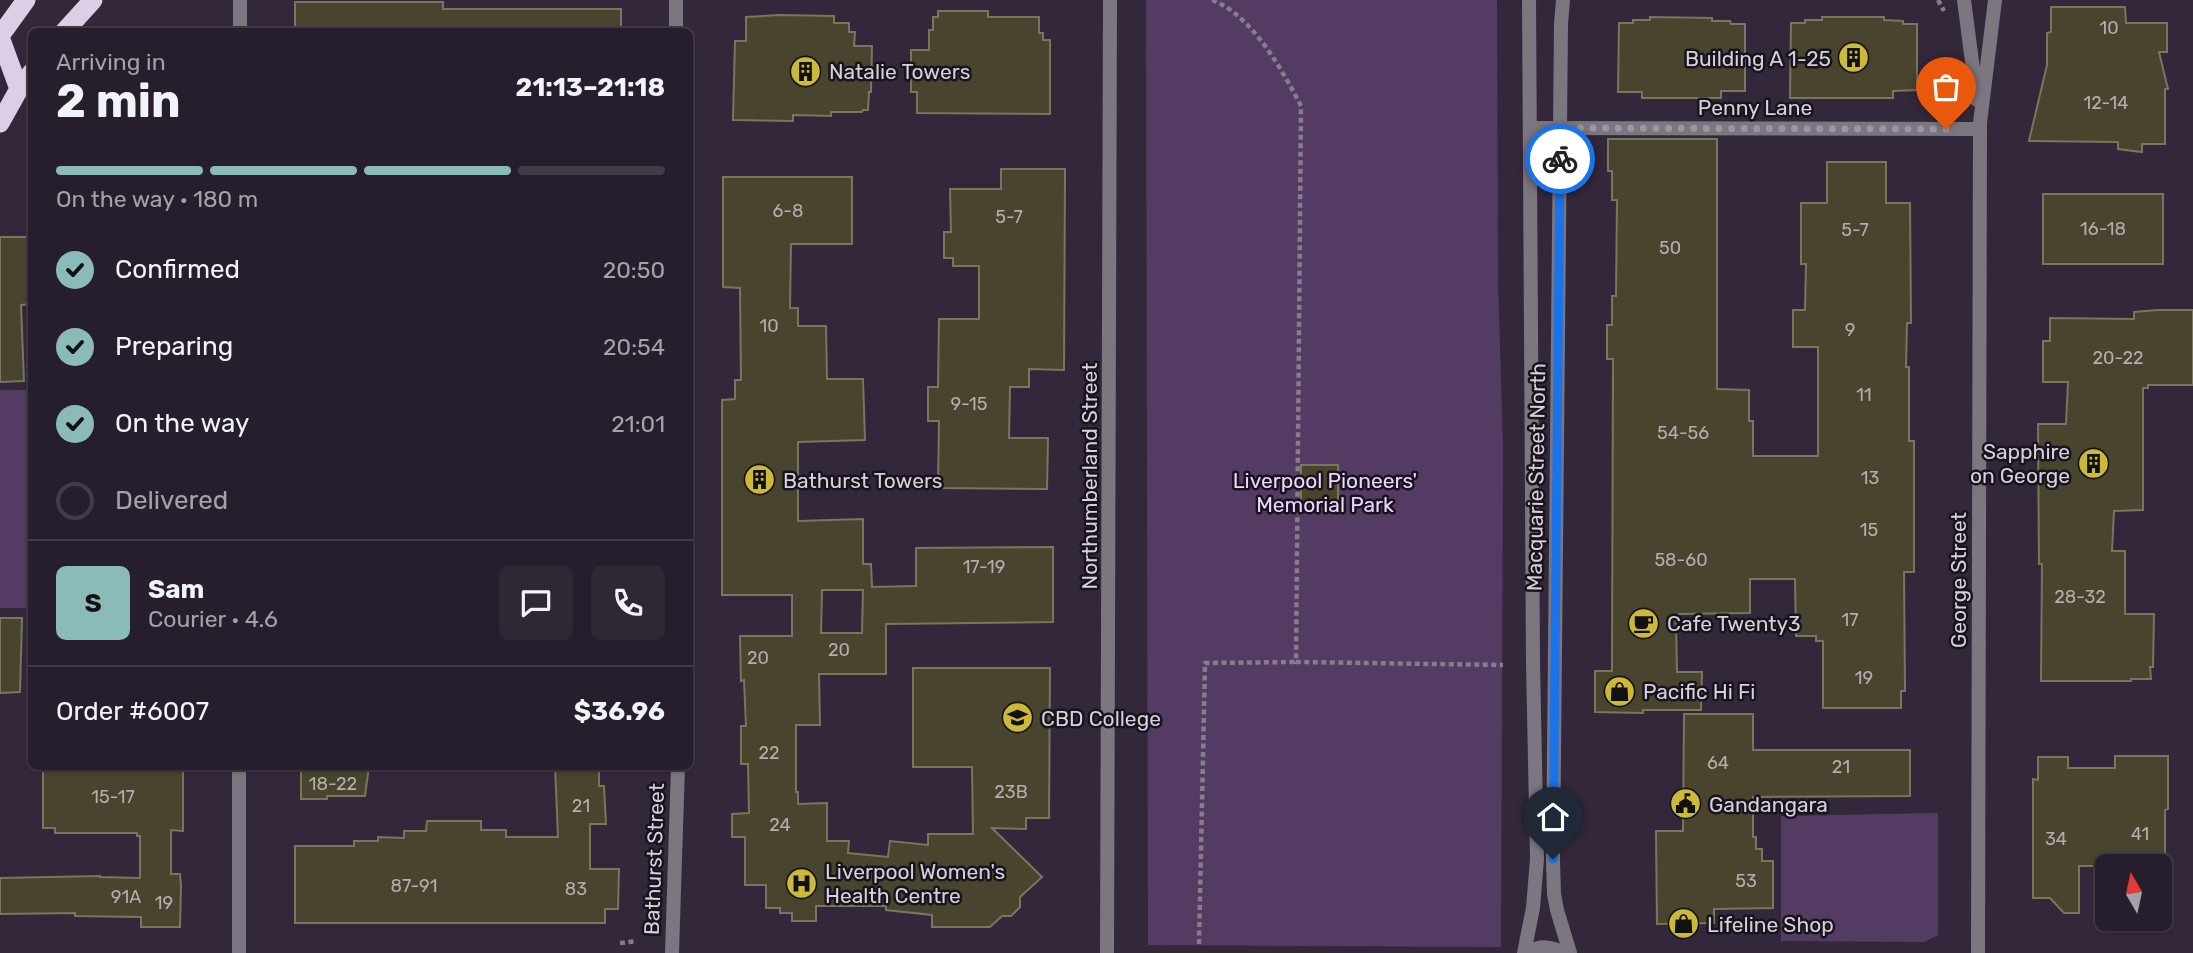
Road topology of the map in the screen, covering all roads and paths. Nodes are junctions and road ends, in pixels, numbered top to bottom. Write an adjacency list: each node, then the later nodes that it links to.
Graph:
1 (26, 0): 14 (highway)
2 (93, 0): 11 (highway)
3 (240, 0): 12 (street)
4 (676, 0): 13 (street)
5 (1110, 0): 31 (street, Northumberland Street)
6 (1212, 0): 22 (path)
7 (1529, 0): 20 (street, Macquarie Street North)
8 (1563, 0): 21 (street, Macquarie Street North)
9 (1964, 0): 19 (street, George Street)
10 (1996, 0): 19 (street, George Street)
11 (68, 28)
12 (240, 28)
13 (676, 28)
14 (0, 36): 17 (highway)
15 (28, 77): 17 (highway)
16 (0, 81): 17 (highway)
17 (19, 89): 18 (highway)
18 (0, 123)
19 (1980, 126): 21 (street, Penny Lane); 35 (street, George Street)
20 (1531, 128): 21 (street, Penny Lane); 32 (street, Macquarie Street North)
21 (1561, 128): 34 (street, Macquarie Street North)
22 (1296, 662): 23 (path); 28 (path)
23 (1503, 665)
24 (239, 770): 29 (street)
25 (678, 770): 30 (street, Bathurst Street)
26 (637, 941): 27 (path)
27 (620, 943)
28 (1199, 944)
29 (239, 953)
30 (672, 953)
31 (1107, 953)
32 (1525, 953): 33 (street)
33 (1564, 953)
34 (1570, 953)
35 (1978, 953)

